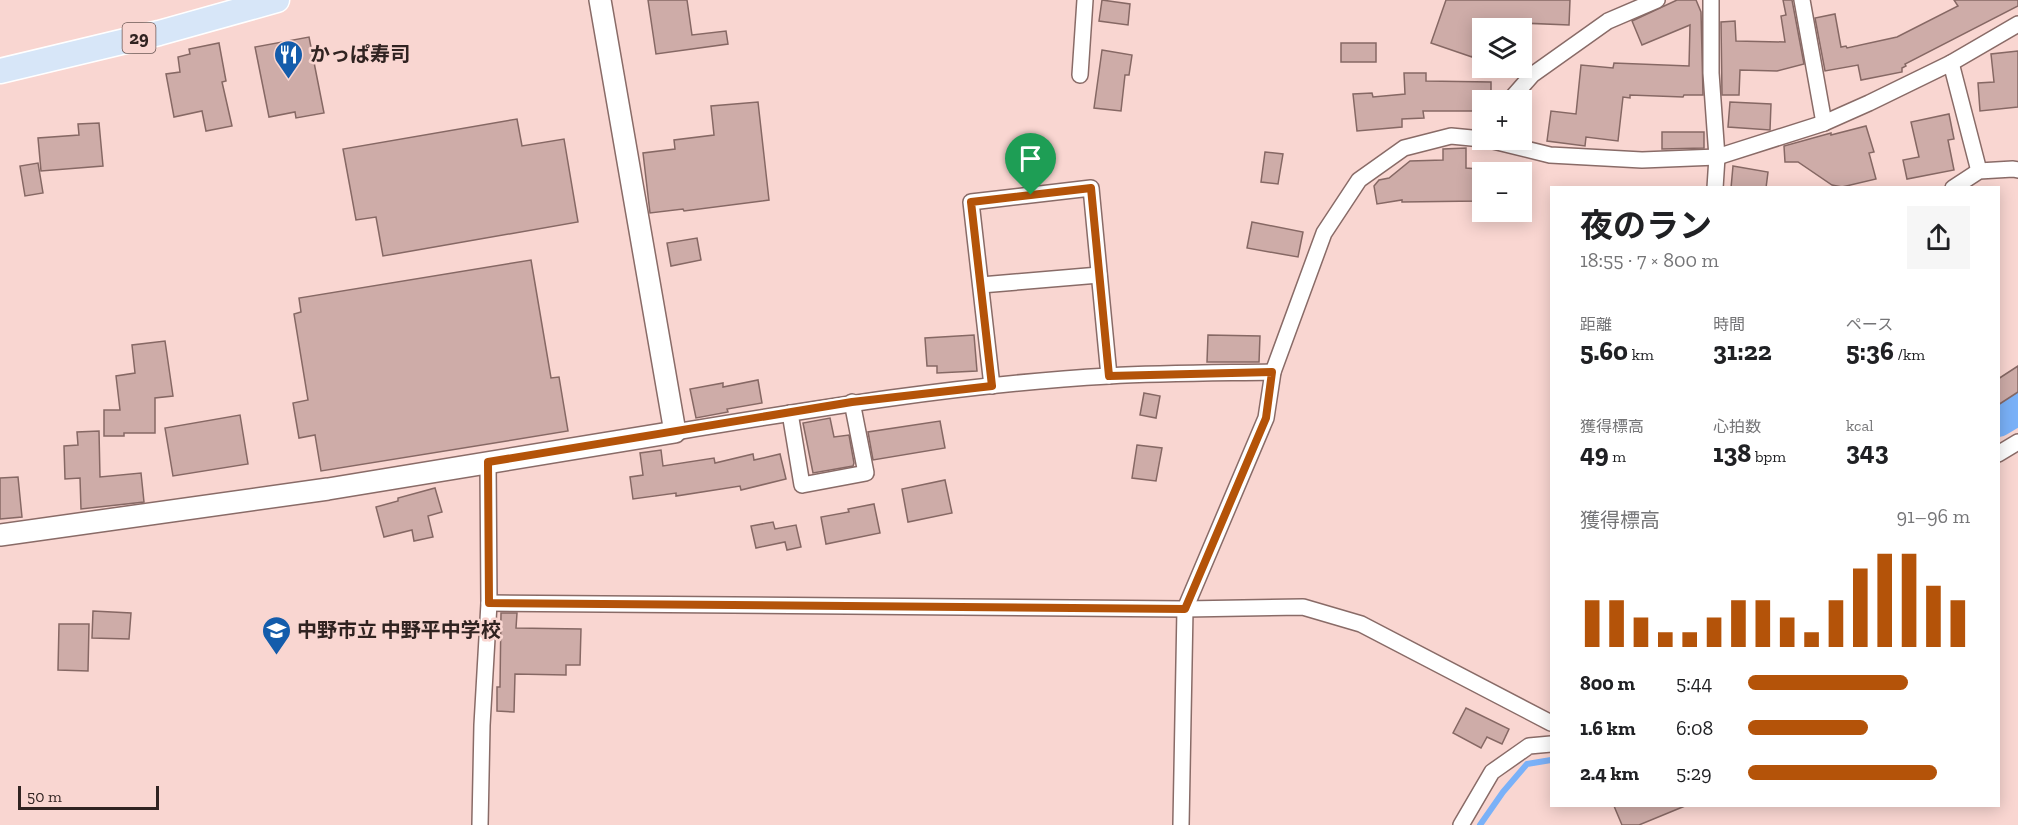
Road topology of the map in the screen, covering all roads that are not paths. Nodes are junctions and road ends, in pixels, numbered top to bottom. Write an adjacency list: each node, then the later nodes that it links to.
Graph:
1 (277, 0): 9 (main road, 29)
2 (600, 0): 27 (street)
3 (1085, 0): 10 (street)
4 (1657, 0): 11 (street)
5 (1711, 0): 15 (street)
6 (1802, 0): 12 (street)
7 (2018, 24): 8 (street)
8 (1951, 63): 12 (street); 17 (street)
9 (0, 71)
10 (1080, 75)
11 (1519, 90)
12 (1824, 123): 15 (street)
13 (1472, 137): 22 (street)
14 (1530, 150): 15 (street)
15 (1717, 157): 18 (street)
16 (2018, 170): 17 (street)
17 (1979, 171): 19 (street)
18 (1715, 186)
19 (1956, 186)
20 (1099, 275): 21 (street); 21 (street); 23 (street)
21 (981, 285): 24 (street)
22 (1272, 372): 23 (street); 33 (street)
23 (1109, 376): 24 (street)
24 (992, 386): 25 (street)
25 (852, 402): 26 (street); 26 (street)
26 (789, 413): 27 (street)
27 (675, 432): 30 (street)
28 (2018, 442): 29 (street)
29 (2000, 453)
30 (488, 462): 31 (street); 32 (street)
31 (0, 535)
32 (489, 603): 33 (street); 36 (street)
33 (1185, 609): 34 (street); 37 (street)
34 (1550, 722)
35 (1550, 744): 38 (street)
36 (480, 825)
37 (1180, 825)
38 (1461, 825)

